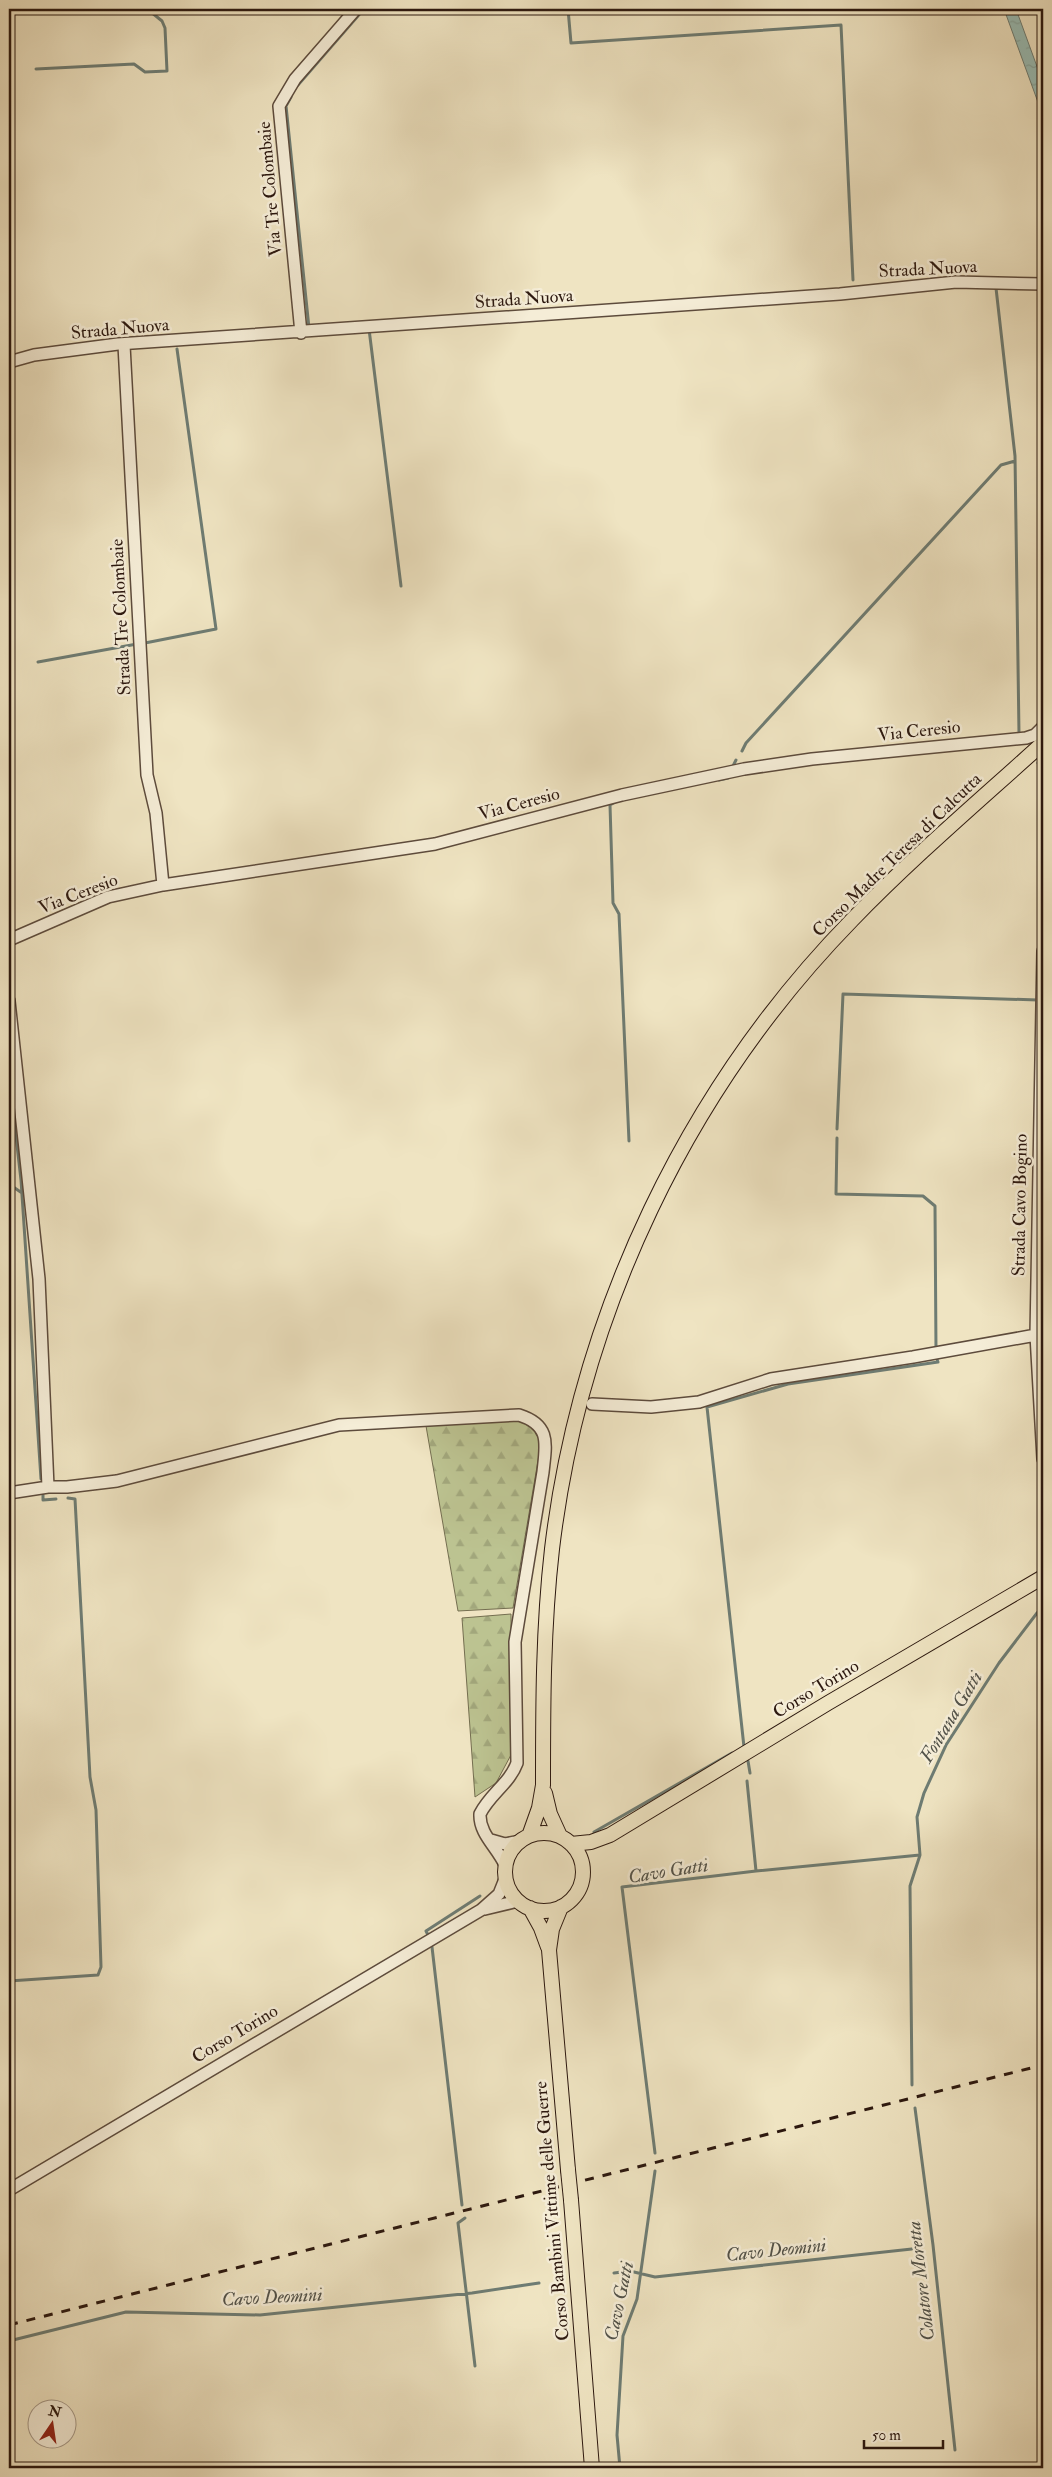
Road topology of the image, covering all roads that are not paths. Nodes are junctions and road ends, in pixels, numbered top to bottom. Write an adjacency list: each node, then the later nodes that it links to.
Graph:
1 (356, 9): 3 (street, Via Tre Colombaie)
2 (1043, 284): 3 (street, Strada Nuova)
3 (301, 333): 4 (street, Strada Nuova)
4 (124, 345): 5 (street, Strada Nuova); 8 (street, Strada Tre Colombaie)
5 (9, 362)
6 (1043, 727): 8 (street, Via Ceresio)
7 (1043, 743): 18 (main road, Corso Madre Teresa di Calcutta)
8 (163, 885): 9 (street, Via Ceresio)
9 (9, 940)
10 (1043, 951): 12 (street, Strada Cavo Bogino)
11 (9, 1001): 15 (street)
12 (1036, 1335): 13 (street); 14 (street, Strada Cavo Bogino)
13 (592, 1404)
14 (1043, 1459)
15 (48, 1487): 16 (street); 21 (street)
16 (9, 1494)
17 (1043, 1577): 19 (main road, Corso Torino)
18 (543, 1785): 20 (main road); 22 (main road)
19 (610, 1835): 22 (main road, Corso Torino); 23 (main road, Corso Torino)
20 (525, 1838): 21 (street); 22 (main road); 24 (main road)
21 (491, 1840): 24 (street)
22 (566, 1840): 23 (main road)
23 (583, 1871): 26 (main road)
24 (505, 1872): 25 (main road); 27 (street, Corso Torino)
25 (524, 1905): 26 (main road); 27 (street, Corso Torino); 28 (main road)
26 (560, 1907): 28 (main road)
27 (481, 1910): 29 (street, Corso Torino)
28 (549, 1950): 30 (main road, Corso Bambini Vittime delle Guerre, bridge)
29 (9, 2190)
30 (592, 2468)

